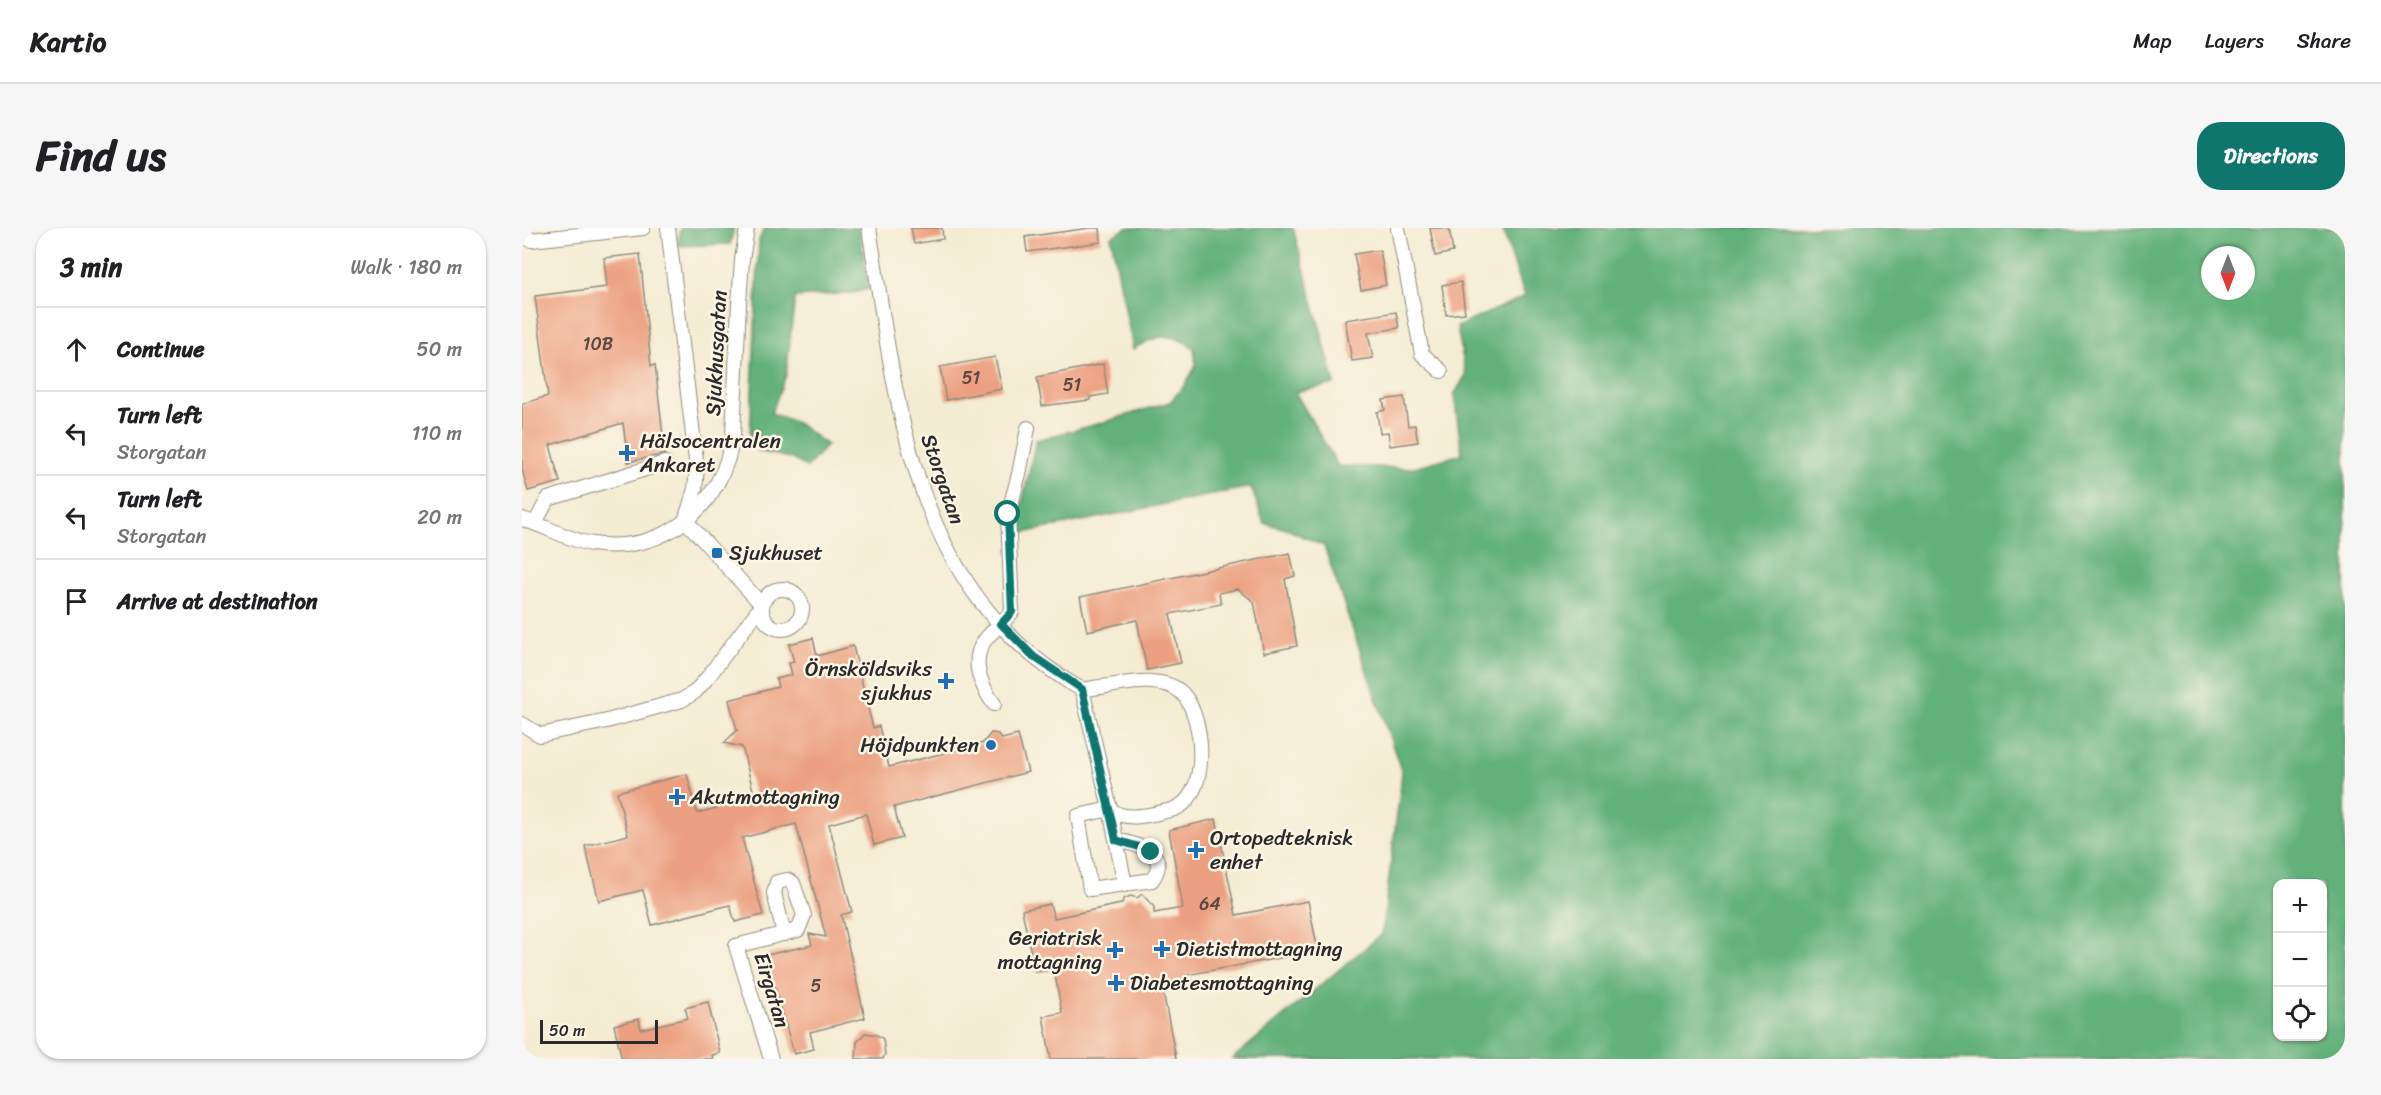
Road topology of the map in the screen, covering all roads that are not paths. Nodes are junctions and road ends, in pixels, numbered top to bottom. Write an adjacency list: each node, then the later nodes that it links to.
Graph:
1 (643, 228): 6 (street)
2 (668, 228): 10 (street)
3 (747, 228): 10 (street, Sjukhusgatan)
4 (869, 228): 12 (street, Storgatan)
5 (1398, 228): 7 (street)
6 (522, 236)
7 (1441, 371)
8 (1028, 428): 12 (street)
9 (665, 463): 11 (street, Sjukhusgatan)
10 (685, 520): 11 (street, Sjukhusgatan); 15 (street)
11 (529, 521)
12 (1001, 624): 13 (street, Storgatan); 14 (street)
13 (1082, 689): 16 (street); 16 (street)
14 (994, 704)
15 (522, 724)
16 (1110, 809): 17 (street); 18 (street)
17 (1116, 840): 18 (street); 18 (street)
18 (1125, 885)
19 (784, 934): 20 (street, Eirgatan)
20 (771, 1059)

